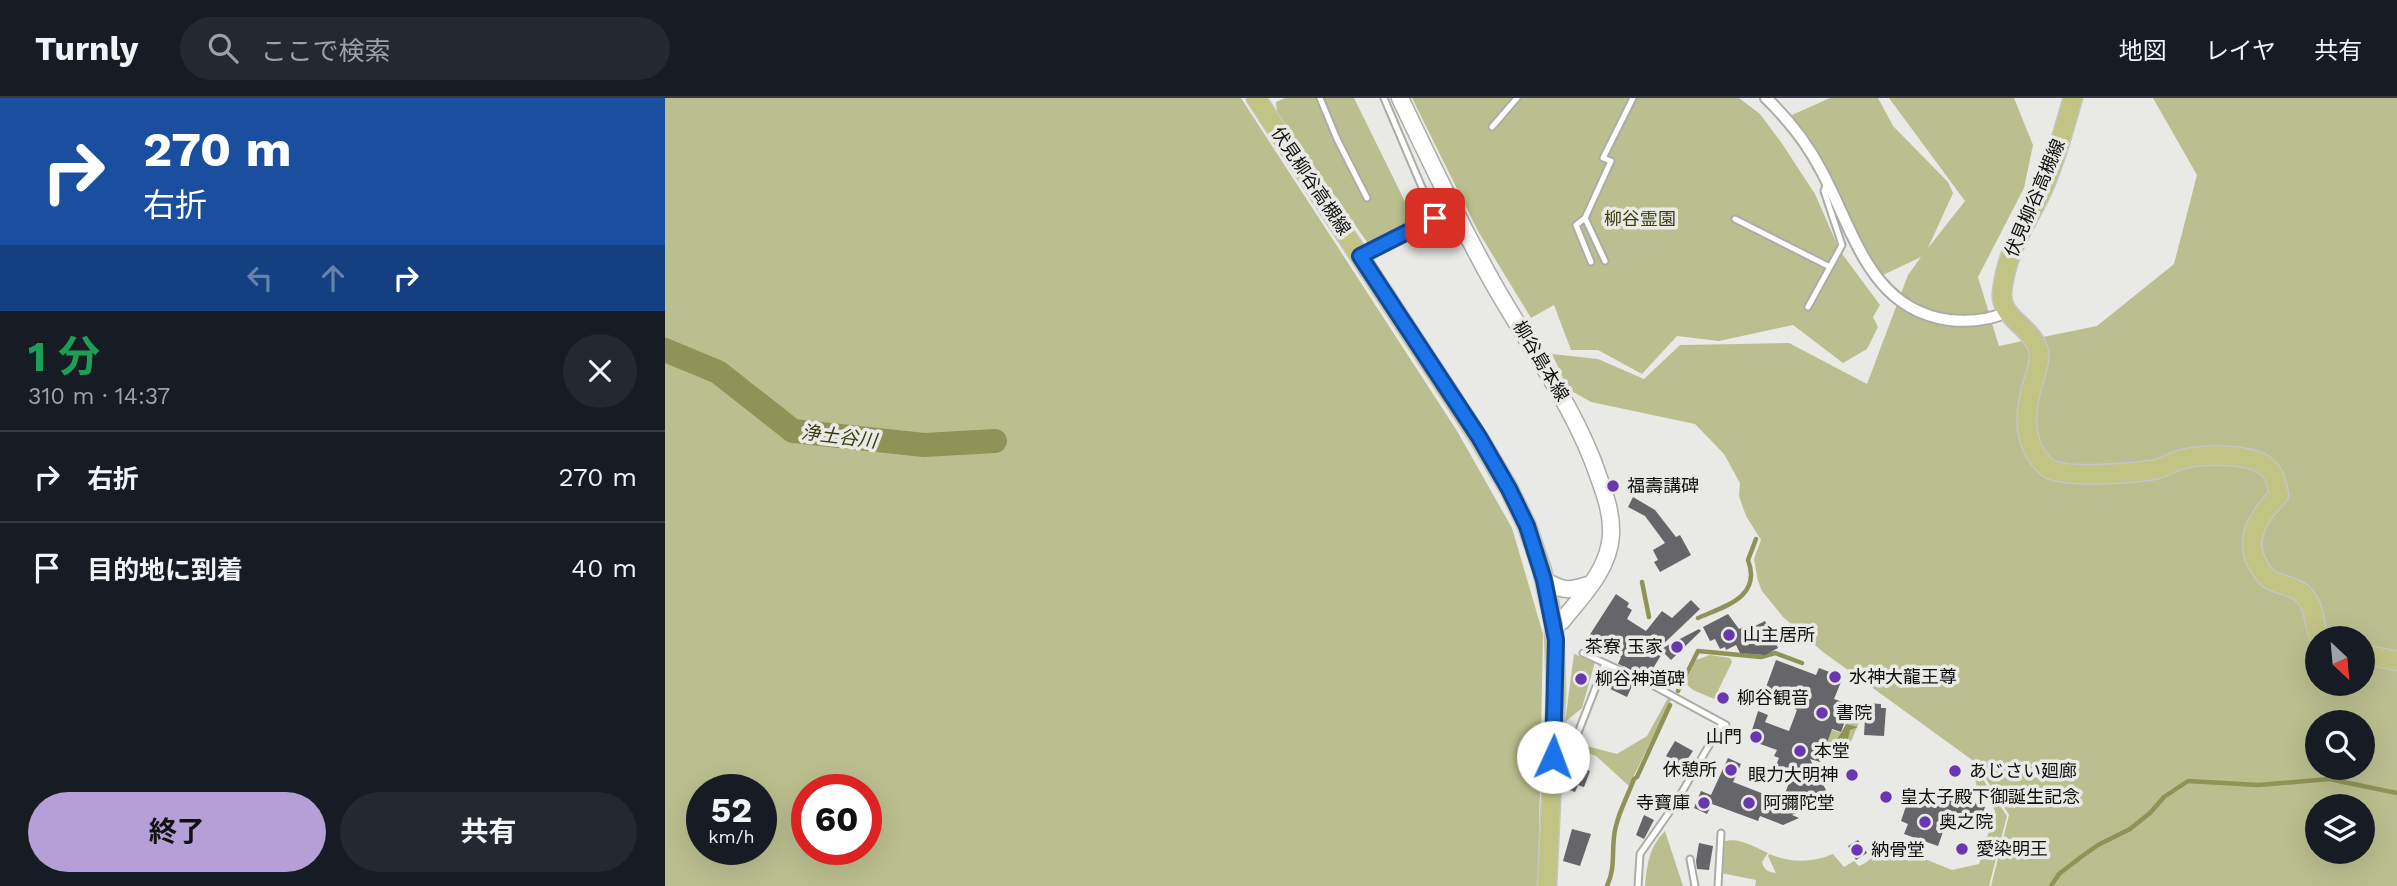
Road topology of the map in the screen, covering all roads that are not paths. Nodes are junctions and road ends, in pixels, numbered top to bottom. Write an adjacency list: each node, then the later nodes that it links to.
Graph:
1 (1256, 98): 14 (main road, 伏見柳谷高槻線)
2 (1320, 98): 11 (lane)
3 (1384, 98): 14 (lane)
4 (1400, 98): 21 (main road, 柳谷島本線)
5 (1517, 98): 9 (lane)
6 (1633, 98): 12 (lane)
7 (1766, 98): 10 (street)
8 (2073, 98): 19 (main road, 伏見柳谷高槻線)
9 (1492, 127)
10 (1827, 182): 17 (lane); 19 (street)
11 (1367, 198)
12 (1585, 219): 15 (lane); 16 (lane)
13 (1735, 219): 17 (lane)
14 (1360, 256): 20 (main road, 伏見柳谷高槻線)
15 (1605, 261)
16 (1591, 262)
17 (1830, 267): 18 (lane)
18 (1808, 307)
19 (2007, 312): 23 (main road)
20 (1544, 580): 21 (main road); 22 (main road, 伏見柳谷高槻線)
21 (1592, 584): 22 (main road, 柳谷島本線)
22 (1554, 625): 28 (main road, 伏見柳谷高槻線)
23 (2315, 626)
24 (1583, 653): 32 (lane)
25 (2375, 656): 26 (main road)
26 (2397, 661)
27 (1604, 666): 28 (lane)
28 (1552, 781): 31 (main road, 伏見柳谷高槻線)
29 (1721, 833): 34 (lane)
30 (1690, 859): 33 (lane)
31 (1547, 886)
32 (1638, 886)
33 (1695, 886)
34 (1718, 886)

